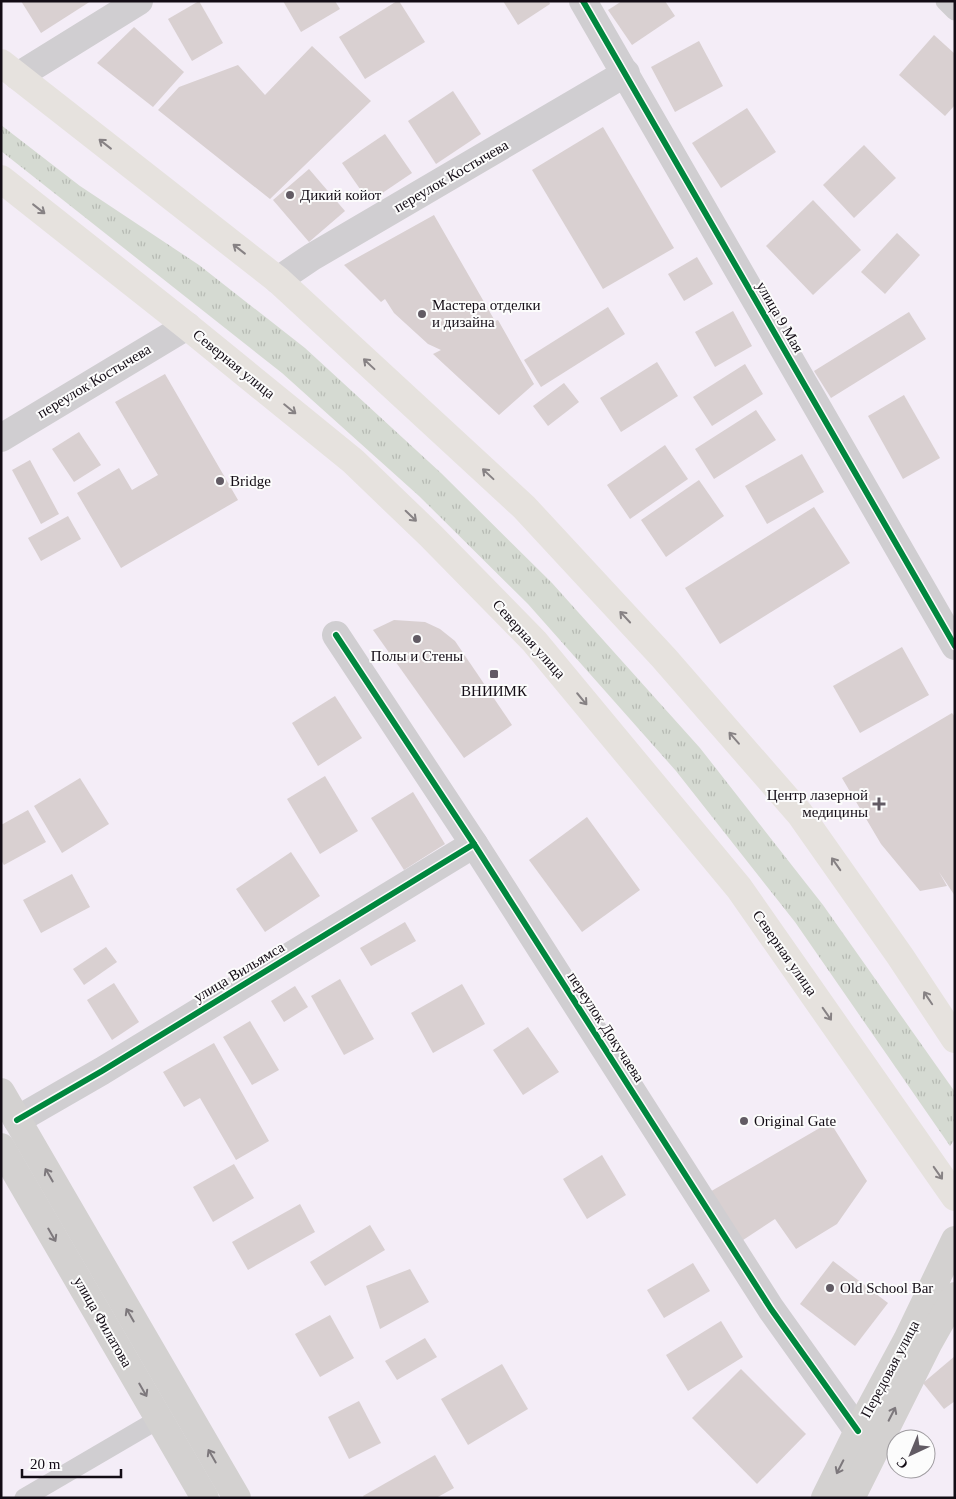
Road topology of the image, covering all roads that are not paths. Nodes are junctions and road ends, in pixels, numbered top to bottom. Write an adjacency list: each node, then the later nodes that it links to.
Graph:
1 (139, 1): 5 (street)
2 (583, 1): 6 (street, улица 9 Мая)
3 (946, 1): 4 (lane)
4 (955, 10)
5 (10, 70): 8 (main road, one-way to 5)
6 (626, 73): 8 (street, переулок Костычева); 12 (street, улица 9 Мая)
7 (1, 179): 9 (main road, Северная улица, one-way to 9)
8 (278, 280): 14 (main road, one-way to 8)
9 (187, 326): 10 (street, переулок Костычева); 18 (main road, Северная улица, one-way to 18)
10 (1, 438)
11 (336, 635): 13 (street, переулок Докучаева)
12 (955, 646)
13 (474, 844): 16 (street, улица Вильямса); 23 (street, переулок Докучаева)
14 (955, 1039)
15 (1, 1092): 16 (main road)
16 (17, 1120): 26 (main road, one-way to 16)
17 (1, 1147): 22 (main road, улица Филатова, one-way to 22)
18 (955, 1197)
19 (955, 1240): 23 (main road, Передовая улица)
20 (955, 1296): 21 (main road, Передовая улица)
21 (942, 1338): 28 (main road, Передовая улица, one-way to 21)
22 (159, 1419): 24 (lane); 25 (main road, улица Филатова)
23 (858, 1431): 27 (main road, Передовая улица, one-way to 27)
24 (24, 1498)
25 (205, 1498)
26 (237, 1498)
27 (825, 1498)
28 (851, 1498)

